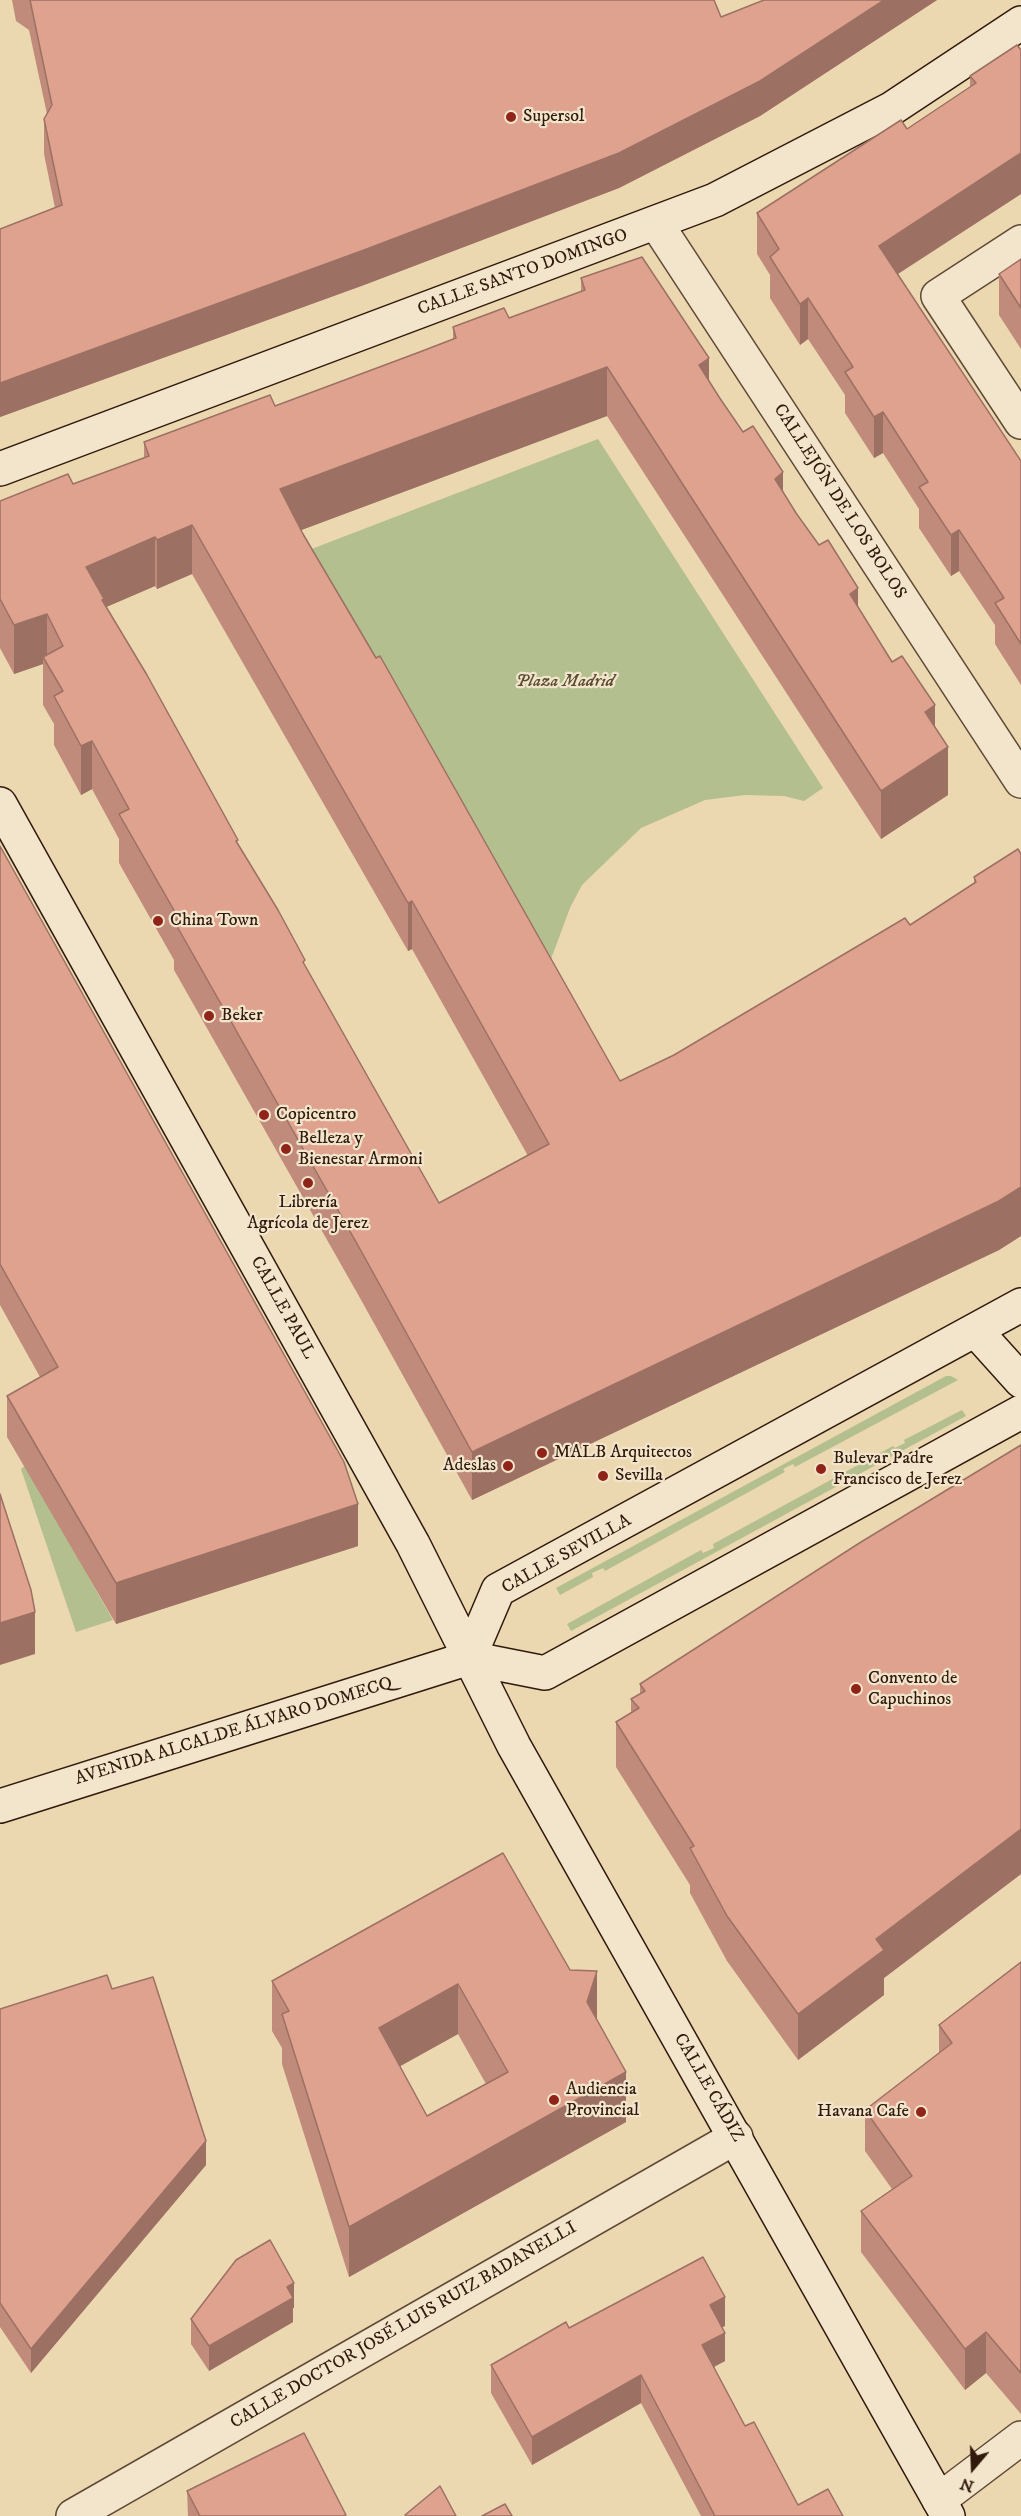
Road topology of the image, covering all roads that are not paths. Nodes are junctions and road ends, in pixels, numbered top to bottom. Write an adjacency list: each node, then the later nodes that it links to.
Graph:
1 (1021, 23): 2 (street, CALLE SANTO DOMINGO)
2 (656, 224): 5 (street, CALLE SANTO DOMINGO); 6 (street, CALLEJÓN DE LOS BOLOS)
3 (1021, 242): 4 (street)
4 (1021, 423)
5 (0, 469)
6 (1021, 781)
7 (0, 804): 12 (street, CALLE PAUL)
8 (1021, 1305): 9 (street, CALLE SEVILLA)
9 (976, 1331): 10 (street); 12 (street, CALLE SEVILLA)
10 (1021, 1381)
11 (1021, 1413): 12 (street)
12 (469, 1658): 13 (street, AVENIDA ALCALDE ÁLVARO DOMECQ); 14 (street, CALLE CÁDIZ)
13 (0, 1806)
14 (736, 2138): 16 (street, CALLE CÁDIZ); 17 (street, CALLE DOCTOR JOSÉ LUIS RUIZ BADANELLI)
15 (1021, 2438): 16 (street)
16 (944, 2508)
17 (73, 2516)

